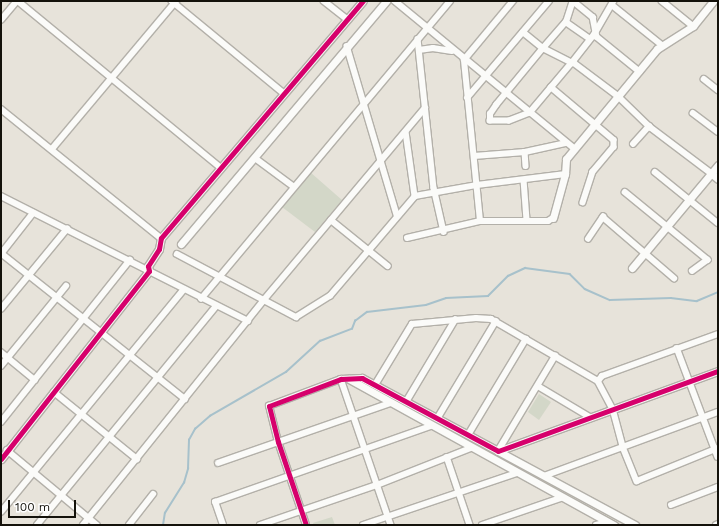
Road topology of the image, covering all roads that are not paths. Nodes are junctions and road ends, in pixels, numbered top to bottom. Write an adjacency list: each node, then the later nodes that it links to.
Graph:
1 (18, 1): 16 (street); 33 (street)
2 (324, 1): 15 (street)
3 (363, 1): 15 (street)
4 (386, 1): 25 (street)
5 (395, 1): 19 (street)
6 (450, 1): 19 (street)
7 (514, 1): 29 (street)
8 (549, 1): 20 (street)
9 (573, 1): 17 (street); 21 (street)
10 (662, 1): 18 (street)
11 (714, 1): 14 (street); 18 (street)
12 (174, 2): 33 (street); 38 (street)
13 (613, 3): 21 (street); 24 (street)
14 (718, 3)
15 (347, 19): 38 (street)
16 (1, 20)
17 (566, 22): 23 (street); 26 (street)
18 (693, 26): 24 (street)
19 (428, 28): 22 (street); 28 (street)
20 (523, 32): 26 (street); 32 (street)
21 (595, 34): 23 (street); 31 (street)
22 (418, 39): 27 (street); 41 (street)
23 (590, 39): 30 (street)
24 (662, 45): 31 (street)
25 (347, 46): 41 (street); 56 (street)
26 (542, 48): 30 (street); 37 (street)
27 (419, 50): 28 (street); 42 (street)
28 (455, 52): 29 (street)
29 (464, 60): 32 (street); 40 (street)
30 (572, 63): 35 (street); 39 (street)
31 (640, 72): 39 (street)
32 (487, 76): 37 (street); 40 (street)
33 (112, 78): 53 (street); 60 (street)
34 (704, 79): 36 (street)
35 (551, 87): 44 (street); 46 (street)
36 (718, 90)
37 (505, 92): 44 (street); 44 (street)
38 (285, 94): 60 (street)
39 (618, 96): 46 (street); 47 (street)
40 (467, 98): 55 (street)
41 (363, 104): 57 (street); 67 (street)
42 (425, 108): 48 (street); 68 (street)
43 (1, 110): 53 (street)
44 (530, 113): 50 (street)
45 (693, 113): 49 (street)
46 (596, 123): 52 (street); 73 (street)
47 (649, 126): 51 (street); 62 (street)
48 (406, 132): 57 (street); 71 (street)
49 (718, 132)
50 (566, 143): 52 (street); 54 (street)
51 (633, 144)
52 (574, 149): 63 (street)
53 (52, 150): 84 (street)
54 (525, 152): 55 (street); 59 (street)
55 (474, 156): 66 (street)
56 (255, 158): 67 (street); 87 (street)
57 (379, 161): 75 (street); 77 (street)
58 (718, 165): 62 (street)
59 (526, 166)
60 (222, 168): 84 (street)
61 (655, 172): 72 (street)
62 (711, 173): 64 (street); 72 (street)
63 (565, 174): 65 (street); 76 (street)
64 (718, 179)
65 (524, 180): 66 (street); 78 (street)
66 (477, 185): 68 (street); 79 (street)
67 (293, 186): 98 (street)
68 (436, 192): 71 (street); 83 (street)
69 (625, 192): 81 (street)
70 (1, 196): 74 (street)
71 (415, 196): 75 (street)
72 (688, 200): 80 (street); 81 (street)
73 (583, 202)
74 (33, 213): 82 (street); 90 (street)
75 (397, 215): 88 (street)
76 (553, 218): 78 (street)
77 (331, 220): 88 (street); 104 (street)
78 (527, 220): 79 (street)
79 (480, 221): 83 (street)
80 (718, 224)
81 (666, 225): 89 (street); 96 (street)
82 (67, 229): 92 (street); 97 (street)
83 (444, 232): 85 (street)
84 (161, 238): 95 (street)
85 (407, 238)
86 (588, 239): 89 (street)
87 (181, 244)
88 (368, 249): 93 (street); 104 (street)
89 (645, 252): 94 (street); 99 (street)
90 (1, 253): 97 (street)
91 (177, 254): 98 (street)
92 (130, 260): 95 (street); 107 (street)
93 (388, 266)
94 (632, 268)
95 (149, 271): 101 (street); 111 (street)
96 (693, 271)
97 (29, 275): 102 (street); 106 (street)
98 (220, 277): 103 (street); 104 (street)
99 (674, 278)
100 (66, 286): 102 (street)
101 (184, 289): 103 (street); 116 (street)
102 (57, 297): 107 (street); 118 (street)
103 (201, 299): 105 (street)
104 (263, 301): 109 (street)
105 (216, 306): 109 (street); 121 (street)
106 (1, 309)
107 (85, 320): 111 (street); 124 (street)
108 (455, 320): 110 (street); 127 (street); 131 (street)
109 (248, 321): 130 (street)
110 (496, 321): 113 (street); 138 (street)
111 (102, 332): 116 (street); 129 (street)
112 (718, 334): 114 (street)
113 (526, 339): 117 (street); 142 (street)
114 (677, 348): 125 (street); 126 (street)
115 (1, 352): 118 (street)
116 (129, 354): 121 (street); 135 (street)
117 (556, 356): 125 (street); 128 (street)
118 (8, 357): 119 (street); 124 (street)
119 (1, 366)
120 (718, 371): 126 (street)
121 (157, 378): 130 (street); 143 (street)
122 (362, 378): 123 (street); 127 (street)
123 (345, 379): 132 (street); 136 (street); 144 (street)
124 (35, 380): 140 (street)
125 (598, 381): 133 (street)
126 (691, 382): 133 (street); 139 (street)
127 (375, 385): 131 (street)
128 (538, 386): 137 (street); 150 (street)
129 (54, 392): 135 (street); 148 (street)
130 (185, 399): 154 (street)
131 (406, 402): 138 (street)
132 (390, 403): 136 (street); 141 (street)
133 (613, 409): 137 (street); 145 (street)
134 (718, 412): 139 (street)
135 (81, 414): 143 (street); 156 (street)
136 (353, 417): 144 (street); 149 (street)
137 (590, 417): 150 (street)
138 (437, 418): 142 (street)
139 (703, 418): 145 (street); 147 (street)
140 (1, 422)
141 (431, 426): 146 (street); 149 (street)
142 (468, 434): 150 (street)
143 (109, 438): 154 (street); 164 (street)
144 (278, 442): 155 (street); 159 (street)
145 (623, 446): 147 (street); 158 (street)
146 (471, 448): 152 (street); 157 (street)
147 (717, 448): 151 (street)
148 (8, 450): 153 (street); 156 (street)
149 (365, 450): 159 (street); 160 (street)
150 (498, 451): 158 (street)
151 (718, 457)
152 (447, 458): 160 (street); 162 (street)
153 (1, 459)
154 (137, 459): 170 (street)
155 (218, 463)
156 (33, 471): 164 (street); 167 (street)
157 (517, 473): 162 (street); 165 (street)
158 (544, 476): 184 (street)
159 (290, 478): 168 (street); 176 (street)
160 (377, 485): 168 (street); 169 (street)
161 (718, 486): 166 (street)
162 (461, 492): 169 (street); 181 (street)
163 (153, 494): 175 (street)
164 (61, 496): 170 (street); 172 (street)
165 (562, 498): 171 (street); 182 (street)
166 (671, 505)
167 (1, 512)
168 (300, 512): 177 (street); 178 (street)
169 (388, 516): 179 (street); 180 (street)
170 (88, 518): 173 (street); 174 (street)
171 (611, 523): 183 (street)
172 (37, 525)
173 (83, 525)
174 (97, 525)
175 (128, 525)
176 (224, 525)
177 (260, 525)
178 (306, 525)
179 (363, 525)
180 (391, 525)
181 (470, 525)
182 (482, 525)
183 (596, 525)
184 (635, 525)

